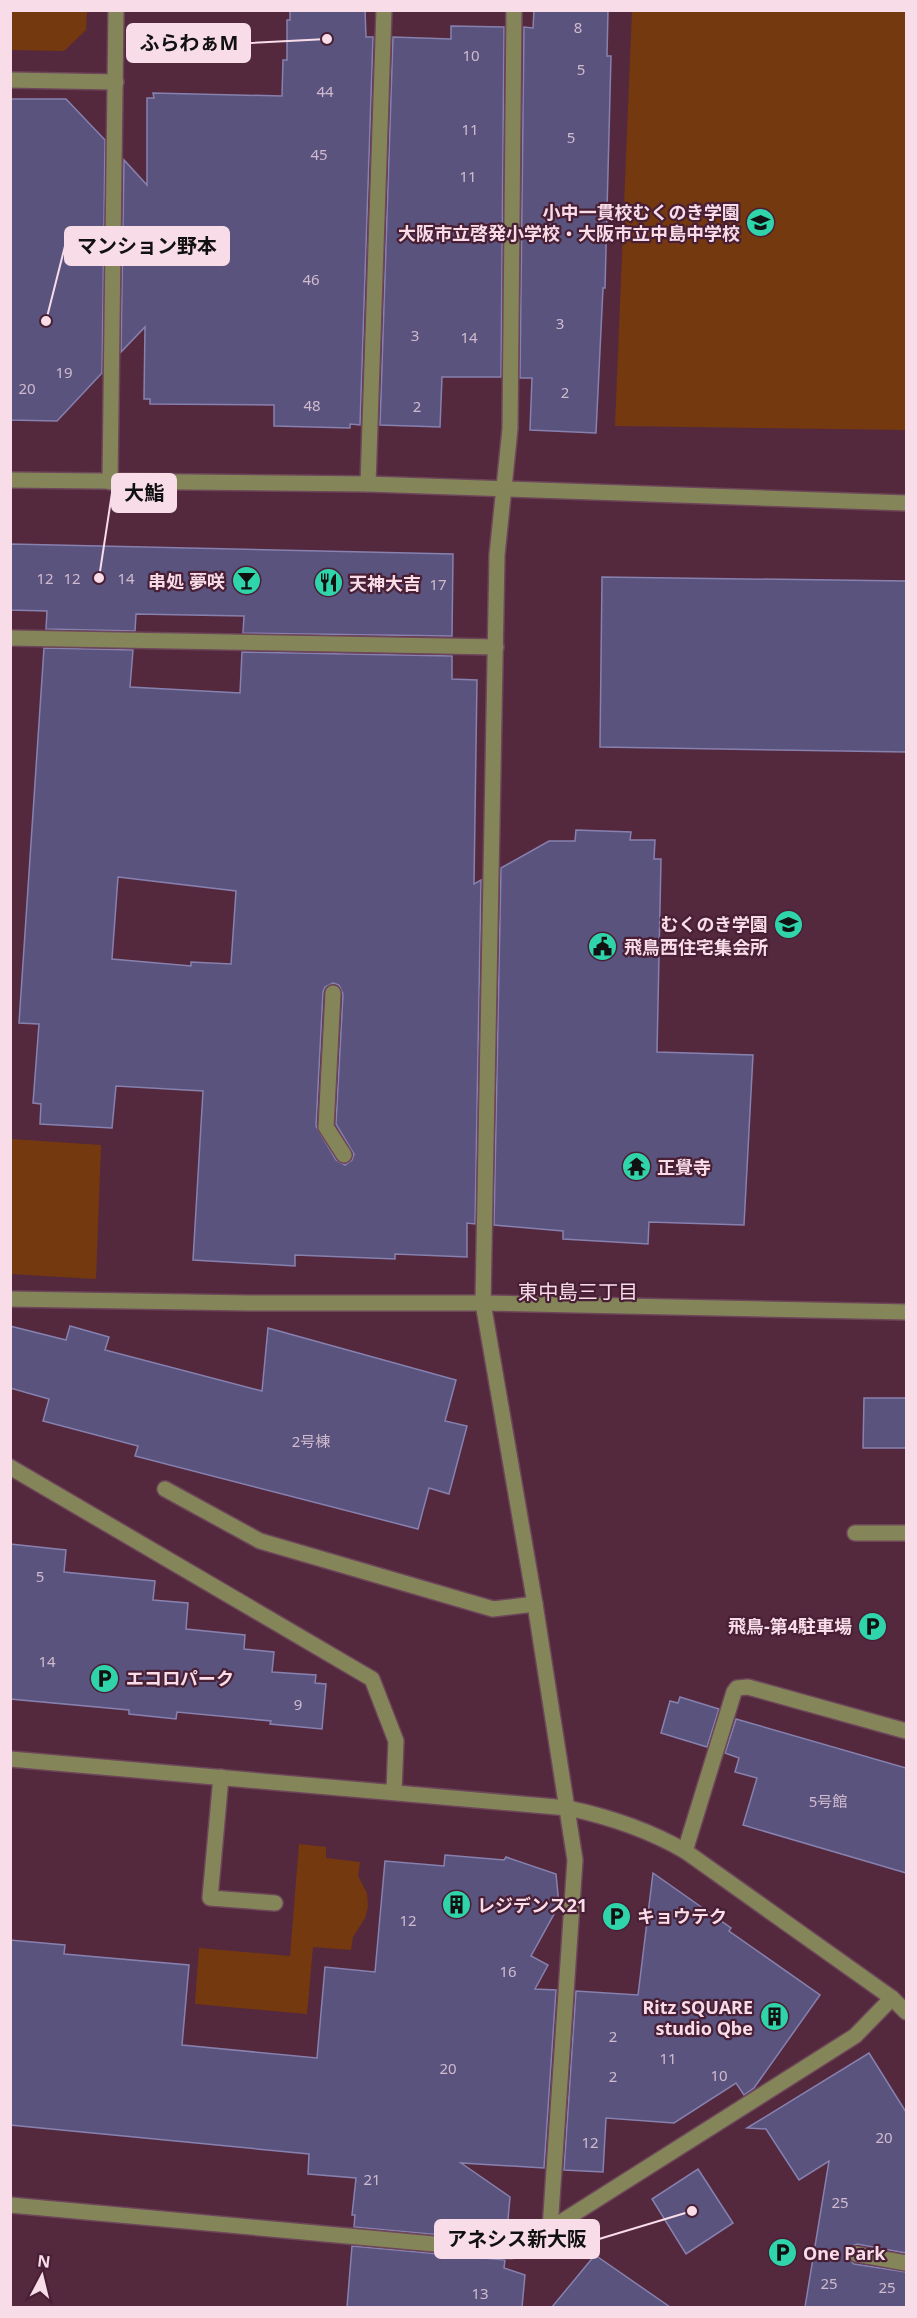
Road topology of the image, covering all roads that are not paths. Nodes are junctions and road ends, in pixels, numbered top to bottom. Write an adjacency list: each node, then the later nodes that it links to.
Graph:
1 (116, 10): 5 (street)
2 (384, 10): 8 (street)
3 (514, 10): 9 (street)
4 (10, 80): 5 (street)
5 (116, 82): 7 (street)
6 (10, 480): 7 (street)
7 (110, 482): 8 (street)
8 (368, 484): 9 (street)
9 (504, 490): 10 (street); 12 (street)
10 (906, 503)
11 (10, 638): 12 (street)
12 (496, 647): 16 (street)
13 (333, 993): 14 (street)
14 (344, 1155)
15 (10, 1299): 16 (street)
16 (483, 1303): 17 (street); 22 (street)
17 (906, 1312)
18 (10, 1467): 26 (street)
19 (165, 1489): 22 (street)
20 (855, 1533): 21 (street)
21 (906, 1533)
22 (535, 1604): 27 (street)
23 (906, 1731): 28 (street)
24 (10, 1759): 25 (street)
25 (220, 1776): 26 (street); 29 (street)
26 (394, 1791): 27 (street)
27 (568, 1808): 28 (street); 33 (street)
28 (685, 1851): 30 (street)
29 (275, 1903)
30 (892, 1998): 31 (street); 33 (street)
31 (906, 2012)
32 (10, 2205): 33 (street)
33 (550, 2229)
34 (856, 2254): 35 (street)
35 (906, 2263)

